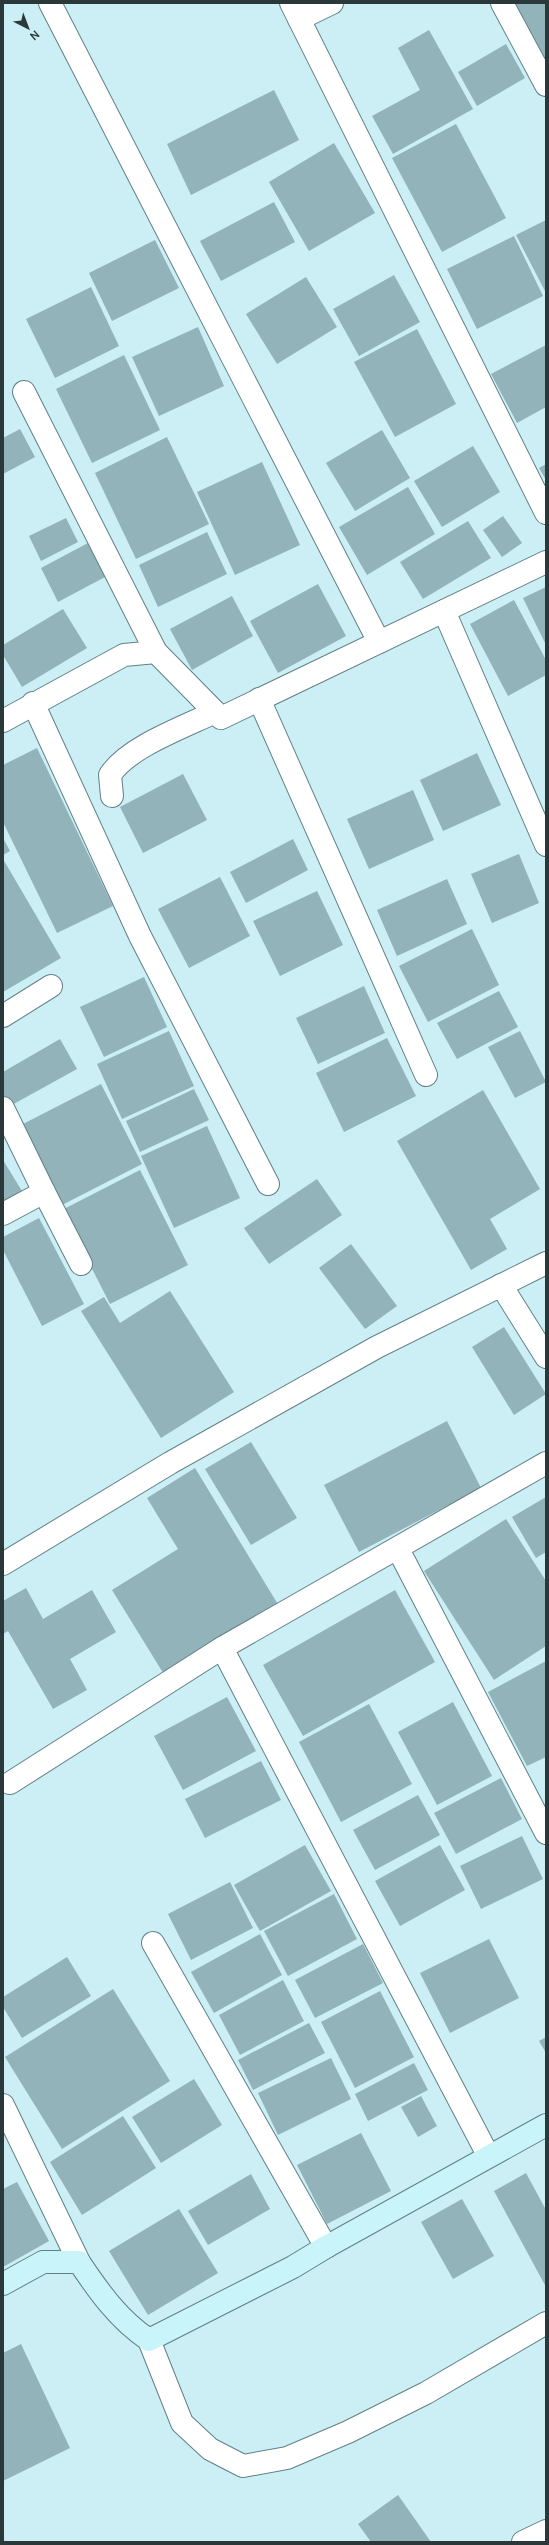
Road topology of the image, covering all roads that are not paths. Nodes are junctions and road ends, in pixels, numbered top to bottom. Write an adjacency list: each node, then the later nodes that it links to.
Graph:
1 (50, 3): 10 (street)
2 (332, 3): 4 (street)
3 (502, 3): 5 (street)
4 (295, 11): 7 (street)
5 (546, 85)
6 (24, 392): 11 (street)
7 (546, 513)
8 (546, 562): 9 (street)
9 (444, 611): 10 (street); 17 (street)
10 (379, 642): 12 (street)
11 (156, 652): 13 (street); 14 (street)
12 (259, 700): 14 (street); 20 (street)
13 (33, 703): 15 (street); 22 (street)
14 (215, 712): 16 (street)
15 (3, 721)
16 (112, 796)
17 (546, 845)
18 (50, 986): 19 (street)
19 (3, 1016)
20 (426, 1075)
21 (3, 1108): 23 (street)
22 (268, 1184)
23 (44, 1192): 24 (street); 26 (street)
24 (3, 1214)
25 (546, 1263): 27 (street)
26 (81, 1264)
27 (501, 1285): 28 (street); 31 (street)
28 (546, 1357)
29 (546, 1463): 30 (street)
30 (398, 1549): 32 (street); 34 (street)
31 (3, 1564)
32 (222, 1648): 33 (street); 38 (street)
33 (10, 1783)
34 (546, 1833)
35 (153, 1943): 39 (street)
36 (3, 2105): 40 (street)
37 (546, 2125): 38 (street)
38 (488, 2155): 39 (street)
39 (326, 2247): 43 (street)
40 (79, 2262): 41 (street); 43 (street)
41 (3, 2284)
42 (546, 2323): 43 (street)
43 (149, 2340)
44 (546, 2531): 45 (street)
45 (523, 2542)

